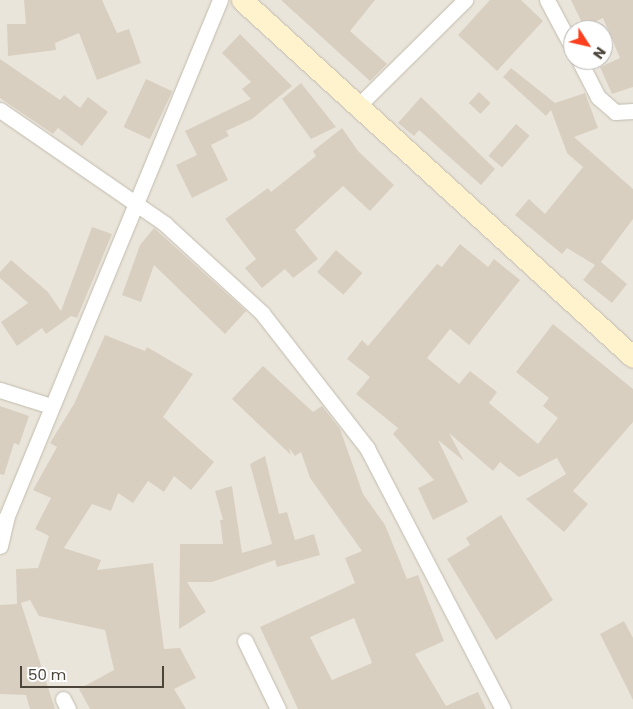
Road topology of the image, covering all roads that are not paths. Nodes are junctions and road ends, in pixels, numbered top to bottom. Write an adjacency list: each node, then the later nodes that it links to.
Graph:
1 (220, 0): 10 (street)
2 (242, 0): 7 (street)
3 (465, 0): 7 (street)
4 (547, 0): 5 (street)
5 (563, 30)
6 (584, 70): 9 (street)
7 (358, 106): 11 (street)
8 (0, 110): 10 (street)
9 (633, 111)
10 (134, 204): 13 (street); 17 (street)
11 (633, 357)
12 (0, 390): 13 (street)
13 (51, 406): 14 (street)
14 (0, 546)
15 (246, 641): 16 (street)
16 (278, 709)
17 (503, 709)

